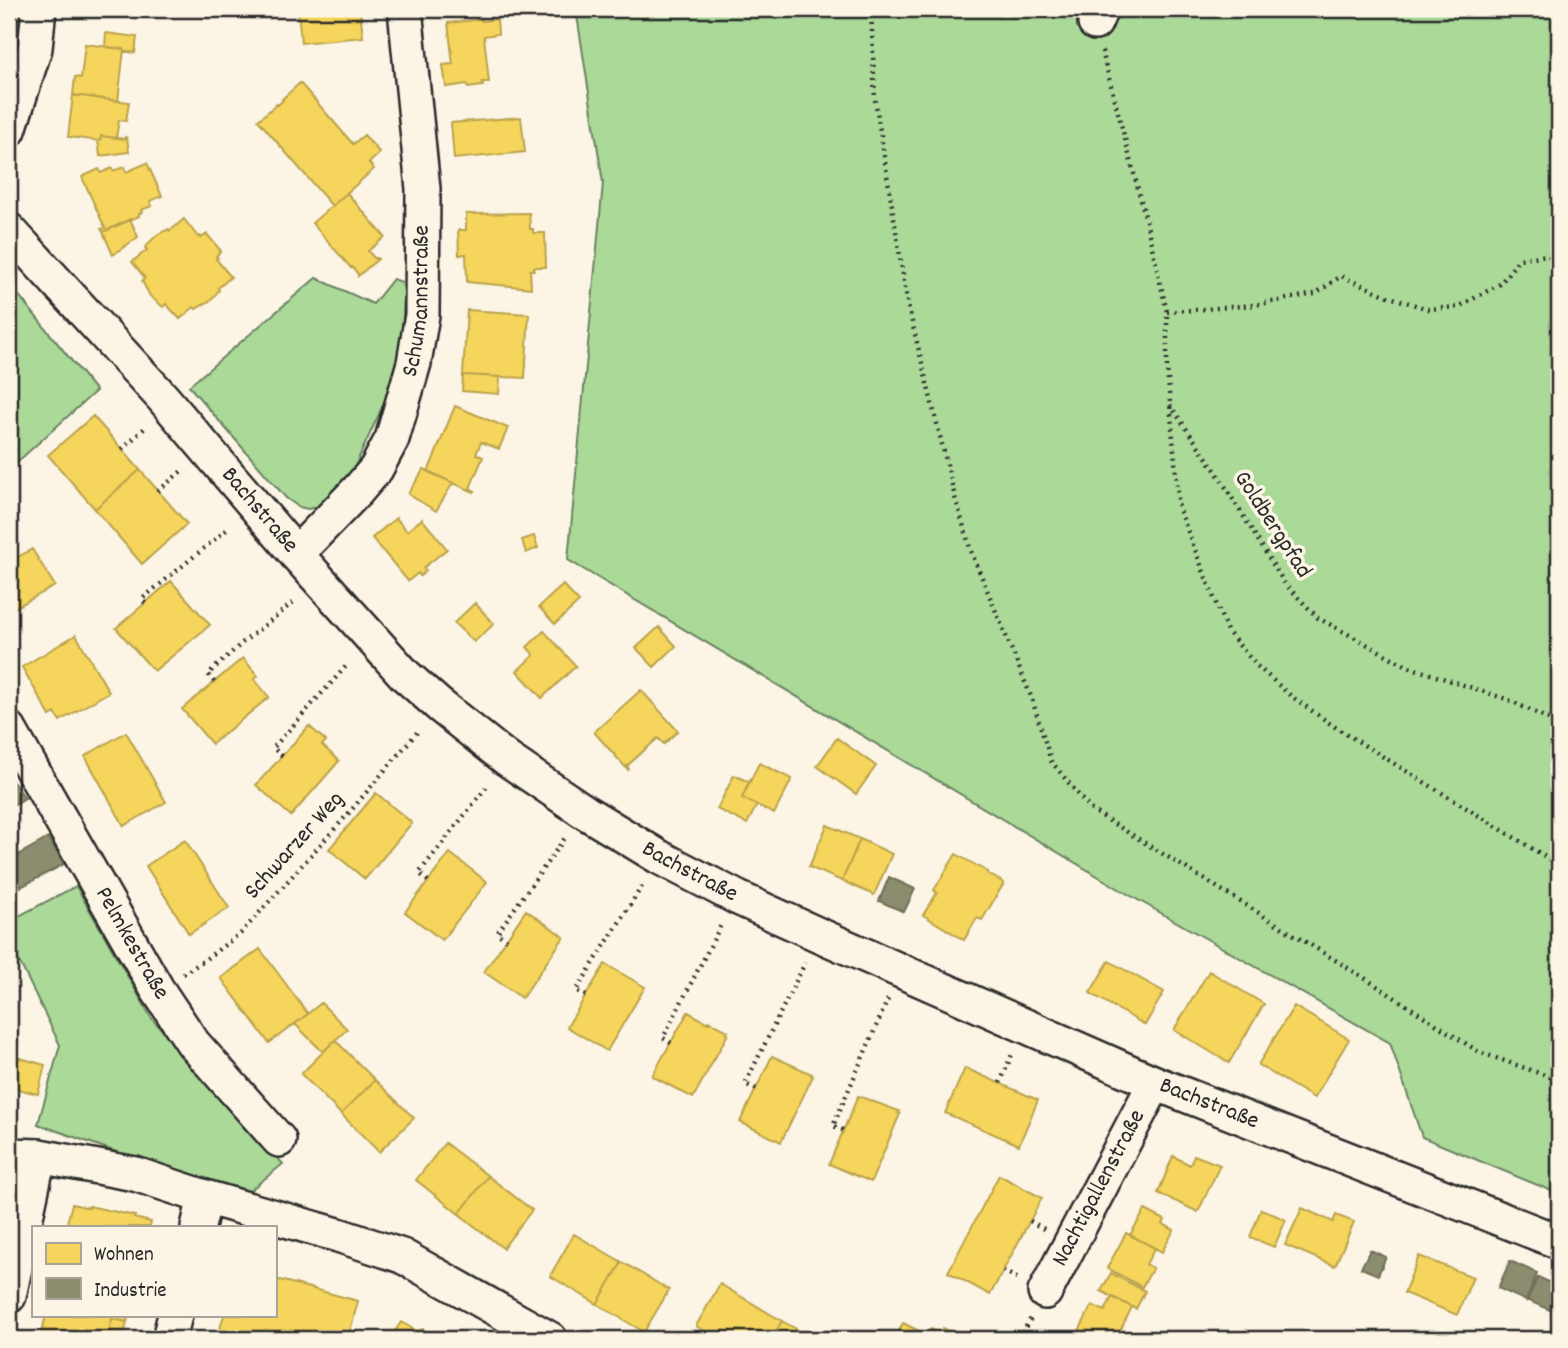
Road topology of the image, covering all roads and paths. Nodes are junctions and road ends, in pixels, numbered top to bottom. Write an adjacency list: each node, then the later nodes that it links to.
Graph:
1 (39, 9): 5 (street)
2 (405, 9): 15 (street, Schumannstraße)
3 (871, 9): 39 (path)
4 (1098, 16): 8 (path)
5 (9, 130)
6 (9, 230): 15 (street, Bachstraße)
7 (1559, 262): 8 (path)
8 (1167, 312): 9 (path)
9 (1169, 404): 21 (path, Goldbergpfad); 28 (path)
10 (146, 427): 11 (path)
11 (122, 449)
12 (183, 470): 13 (path)
13 (158, 491)
14 (230, 527): 17 (path)
15 (296, 554): 20 (street, Bachstraße)
16 (294, 602): 19 (path)
17 (145, 603)
18 (348, 664): 23 (path)
19 (214, 682)
20 (439, 705): 25 (path, Schwarzer Weg); 41 (street, Bachstraße)
21 (1559, 724)
22 (9, 729): 34 (street, Pelmkestraße)
23 (282, 755)
24 (489, 784): 29 (path)
25 (348, 814): 26 (path); 34 (path, Schwarzer Weg)
26 (354, 819)
27 (567, 835): 32 (path)
28 (1559, 865)
29 (428, 881)
30 (645, 881): 36 (path)
31 (724, 920): 37 (path)
32 (507, 940)
33 (807, 958): 42 (path)
34 (157, 989): 44 (street, Pelmkestraße)
35 (890, 994): 43 (path)
36 (586, 996)
37 (671, 1043)
38 (1014, 1050): 40 (path)
39 (1559, 1080)
40 (1000, 1083)
41 (1155, 1083): 47 (street, Bachstraße); 48 (street, Nachtigallenstraße)
42 (756, 1089)
43 (843, 1130)
44 (279, 1140)
45 (24, 1155): 46 (street); 49 (street)
46 (202, 1212): 52 (street)
47 (1559, 1242)
48 (1045, 1292)
49 (9, 1296)
50 (175, 1316): 51 (street)
51 (169, 1339)
52 (550, 1339)

